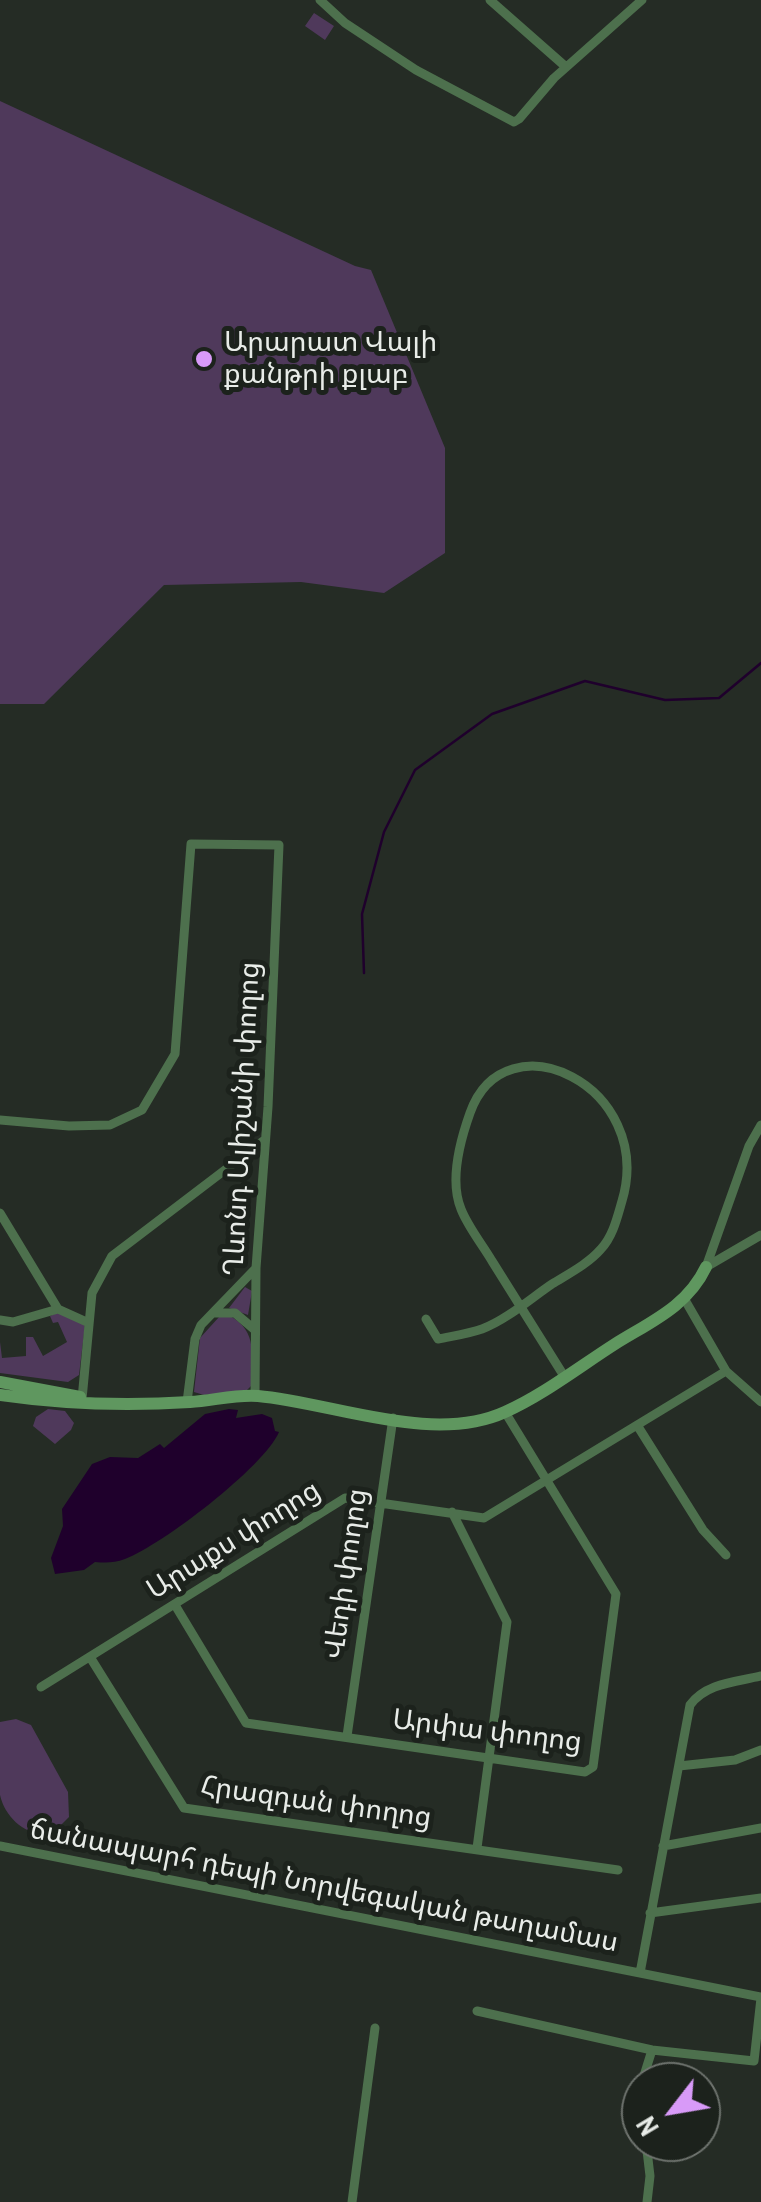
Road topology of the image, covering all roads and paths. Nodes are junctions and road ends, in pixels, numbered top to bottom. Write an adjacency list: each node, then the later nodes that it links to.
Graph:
1 (320, 0): 4 (street)
2 (490, 0): 4 (street)
3 (642, 0): 4 (street)
4 (566, 67)
5 (0, 1120): 7 (street, Ղևոնդ Ալիշանի փողոց)
6 (761, 1125): 11 (street)
7 (263, 1140): 10 (street, Ղևոնդ Ալիշանի փողոց); 18 (street)
8 (0, 1212): 14 (street)
9 (761, 1235): 11 (street)
10 (256, 1268): 15 (street); 19 (street, Ղևոնդ Ալիշանի փողոց)
11 (706, 1268): 12 (street)
12 (685, 1300): 20 (street); 21 (street)
13 (520, 1305): 13 (street); 16 (street); 21 (street)
14 (58, 1309): 17 (street); 18 (street)
15 (214, 1313): 19 (street); 26 (street)
16 (426, 1318)
17 (0, 1320)
18 (90, 1323): 25 (street)
19 (255, 1330): 24 (street, Ղևոնդ Ալիշանի փողոց)
20 (726, 1371): 27 (street); 30 (street, Արաքս փողոց)
21 (564, 1376): 28 (street)
22 (0, 1382): 25 (street)
23 (0, 1395): 25 (street)
24 (254, 1396): 26 (street); 29 (street)
25 (85, 1400): 26 (street)
26 (187, 1402)
27 (761, 1402)
28 (504, 1412): 29 (street); 31 (street, Արփա փողոց)
29 (393, 1418): 32 (street, Վեդի փողոց)
30 (637, 1425): 31 (street, Արաքս փողոց); 34 (street)
31 (548, 1480): 33 (street, Արաքս փողոց); 41 (street, Արփա փողոց)
32 (379, 1502): 33 (street, Արաքս փողոց); 35 (street, Արաքս փողոց); 39 (street, Վեդի փողոց)
33 (452, 1512): 41 (street)
34 (726, 1555)
35 (175, 1605): 36 (street, Արաքս փողոց); 39 (street, Արփա փողոց)
36 (90, 1657): 38 (street, Արաքս փողոց); 46 (street, Հրազդան փողոց)
37 (761, 1676): 42 (street)
38 (41, 1687)
39 (347, 1736): 41 (street, Արփա փողոց)
40 (761, 1750): 42 (street)
41 (490, 1758): 46 (street)
42 (679, 1766): 45 (street)
43 (761, 1828): 45 (street)
44 (0, 1846): 50 (street, ճանապարհ դեպի Նորվեգական թաղամաս)
45 (664, 1846): 49 (street)
46 (477, 1848): 47 (street, Հրազդան փողոց)
47 (618, 1870)
48 (761, 1898): 49 (street)
49 (650, 1913): 50 (street)
50 (640, 1973): 51 (street, ճանապարհ դեպի Նորվեգական թաղամաս)
51 (761, 1998): 54 (street)
52 (477, 2012): 54 (street)
53 (376, 2028): 57 (street)
54 (652, 2050): 55 (street)
55 (648, 2062)
56 (648, 2162): 58 (street)
57 (352, 2202)
58 (648, 2202)

